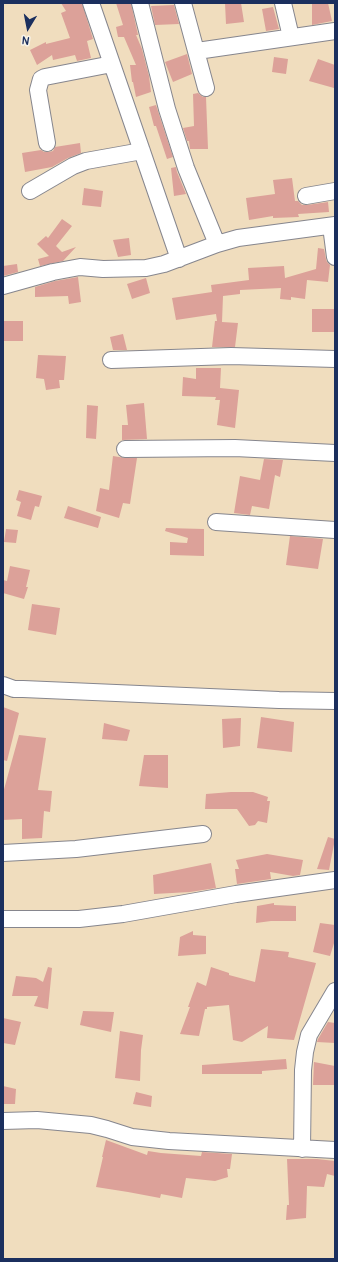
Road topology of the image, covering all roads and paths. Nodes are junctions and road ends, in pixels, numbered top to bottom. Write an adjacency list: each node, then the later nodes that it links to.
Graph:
1 (91, 3): 8 (street)
2 (140, 3): 16 (street)
3 (183, 3): 7 (street)
4 (283, 3): 6 (street)
5 (335, 31): 6 (street)
6 (291, 37): 7 (street)
7 (197, 51): 9 (street)
8 (112, 64): 10 (street); 11 (street)
9 (206, 88)
10 (47, 143)
11 (142, 151): 12 (street); 18 (street)
12 (30, 191)
13 (335, 191): 14 (street)
14 (306, 196)
15 (333, 225): 16 (street); 17 (street)
16 (217, 244): 18 (street)
17 (335, 257)
18 (180, 258): 19 (street)
19 (3, 286)
20 (112, 360): 21 (street)
21 (335, 360)
22 (124, 449): 23 (street)
23 (335, 452)
24 (216, 522): 25 (street)
25 (335, 530)
26 (3, 685): 27 (street)
27 (335, 701)
28 (202, 834): 29 (street)
29 (3, 853)
30 (335, 880): 31 (street)
31 (3, 919)
32 (335, 991): 34 (street)
33 (3, 1121): 34 (street)
34 (302, 1149): 35 (street)
35 (335, 1150)

